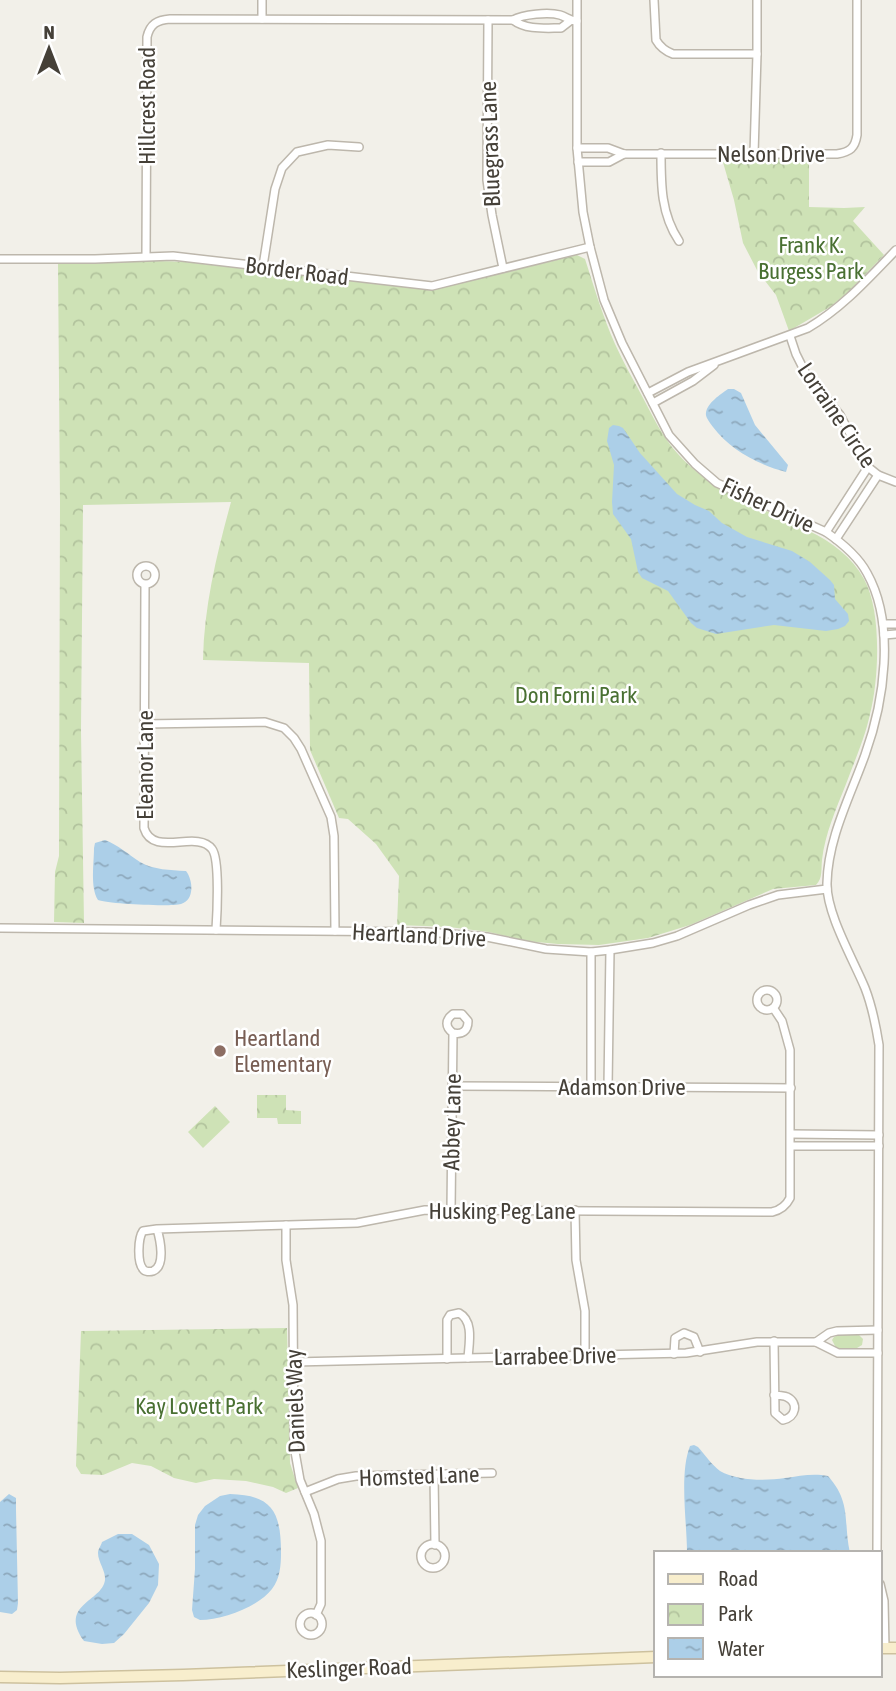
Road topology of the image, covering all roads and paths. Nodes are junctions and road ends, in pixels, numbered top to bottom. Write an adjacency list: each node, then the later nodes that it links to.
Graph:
1 (262, 0): 6 (street)
2 (577, 0): 9 (street, Fisher Drive)
3 (654, 0): 10 (street)
4 (757, 0): 10 (street)
5 (857, 0): 15 (street, Nelson Drive)
6 (261, 19): 7 (street, Hillcrest Road); 20 (street, Hillcrest Road)
7 (488, 20): 8 (street, Hillcrest Road); 23 (street, Bluegrass Lane)
8 (513, 20): 9 (street, Hillcrest Road); 9 (street, Hillcrest Road)
9 (573, 20): 12 (street, Fisher Drive)
10 (757, 54): 15 (street)
11 (359, 147): 22 (street)
12 (577, 148): 13 (street, Nelson Drive); 16 (street, Fisher Drive)
13 (624, 153): 14 (street, Nelson Drive); 16 (street, Nelson Drive)
14 (661, 153): 15 (street, Nelson Drive); 17 (street)
15 (754, 154)
16 (578, 162): 18 (street, Fisher Drive)
17 (679, 242)
18 (590, 247): 23 (street, Border Road); 26 (street, Fisher Drive)
19 (896, 250): 24 (street)
20 (146, 256): 21 (street, Border Road); 22 (street, Border Road)
21 (0, 259)
22 (263, 266): 23 (street, Border Road)
23 (503, 268)
24 (790, 336): 25 (street); 28 (street, Lorraine Circle)
25 (721, 360): 26 (street); 27 (street)
26 (648, 393): 27 (street, Fisher Drive)
27 (653, 403): 31 (street, Fisher Drive)
28 (868, 467): 29 (street, Lorraine Circle); 31 (street)
29 (878, 475): 30 (street, Lorraine Circle); 32 (street)
30 (896, 482)
31 (826, 532): 32 (street, Fisher Drive)
32 (836, 539): 34 (street, Fisher Drive)
33 (145, 584): 38 (street, Eleanor Lane)
34 (883, 624): 35 (street); 37 (street, Fisher Drive)
35 (896, 624)
36 (896, 634): 37 (street)
37 (884, 635): 39 (street, Fisher Drive)
38 (144, 724): 41 (street, Eleanor Lane); 42 (street)
39 (827, 889): 43 (street, Heartland Drive); 52 (street)
40 (0, 928): 41 (street, Heartland Drive)
41 (216, 930): 42 (street, Heartland Drive)
42 (335, 930): 44 (street, Heartland Drive)
43 (610, 950): 44 (street, Heartland Drive); 49 (street)
44 (591, 952): 48 (street)
45 (774, 1009): 50 (street, Husking Peg Lane)
46 (453, 1034): 47 (street, Abbey Lane)
47 (452, 1086): 48 (street, Adamson Drive); 55 (street, Abbey Lane)
48 (591, 1087): 49 (street, Adamson Drive)
49 (608, 1087): 50 (street, Adamson Drive)
50 (791, 1088): 51 (street, Husking Peg Lane)
51 (791, 1134): 52 (street); 53 (street, Husking Peg Lane)
52 (879, 1135): 54 (street)
53 (791, 1146): 54 (street); 56 (street, Husking Peg Lane)
54 (879, 1146): 59 (street)
55 (451, 1210): 56 (street, Husking Peg Lane); 57 (street, Husking Peg Lane)
56 (575, 1210): 65 (street)
57 (286, 1225): 58 (street, Husking Peg Lane); 68 (street, Daniels Way)
58 (158, 1229): 58 (street)
59 (878, 1330): 61 (street, Larrabee Drive); 63 (street)
60 (774, 1341): 61 (street, Larrabee Drive); 62 (street, Larrabee Drive); 69 (street)
61 (816, 1342): 63 (street, Larrabee Drive)
62 (700, 1352): 64 (street, Larrabee Drive); 64 (street)
63 (878, 1353): 74 (street)
64 (674, 1354): 65 (street, Larrabee Drive)
65 (585, 1356): 66 (street, Larrabee Drive)
66 (468, 1358): 67 (street, Larrabee Drive); 67 (street)
67 (447, 1359): 68 (street, Larrabee Drive)
68 (294, 1362): 72 (street, Daniels Way)
69 (774, 1395)
70 (492, 1473): 71 (street, Homsted Lane)
71 (434, 1475): 72 (street, Homsted Lane); 73 (street)
72 (306, 1492): 76 (street, Daniels Way)
73 (435, 1545)
74 (877, 1551)
75 (882, 1592): 77 (street)
76 (316, 1615)
77 (887, 1648)
78 (654, 1657): 79 (main road, Keslinger Road)
79 (0, 1677)

